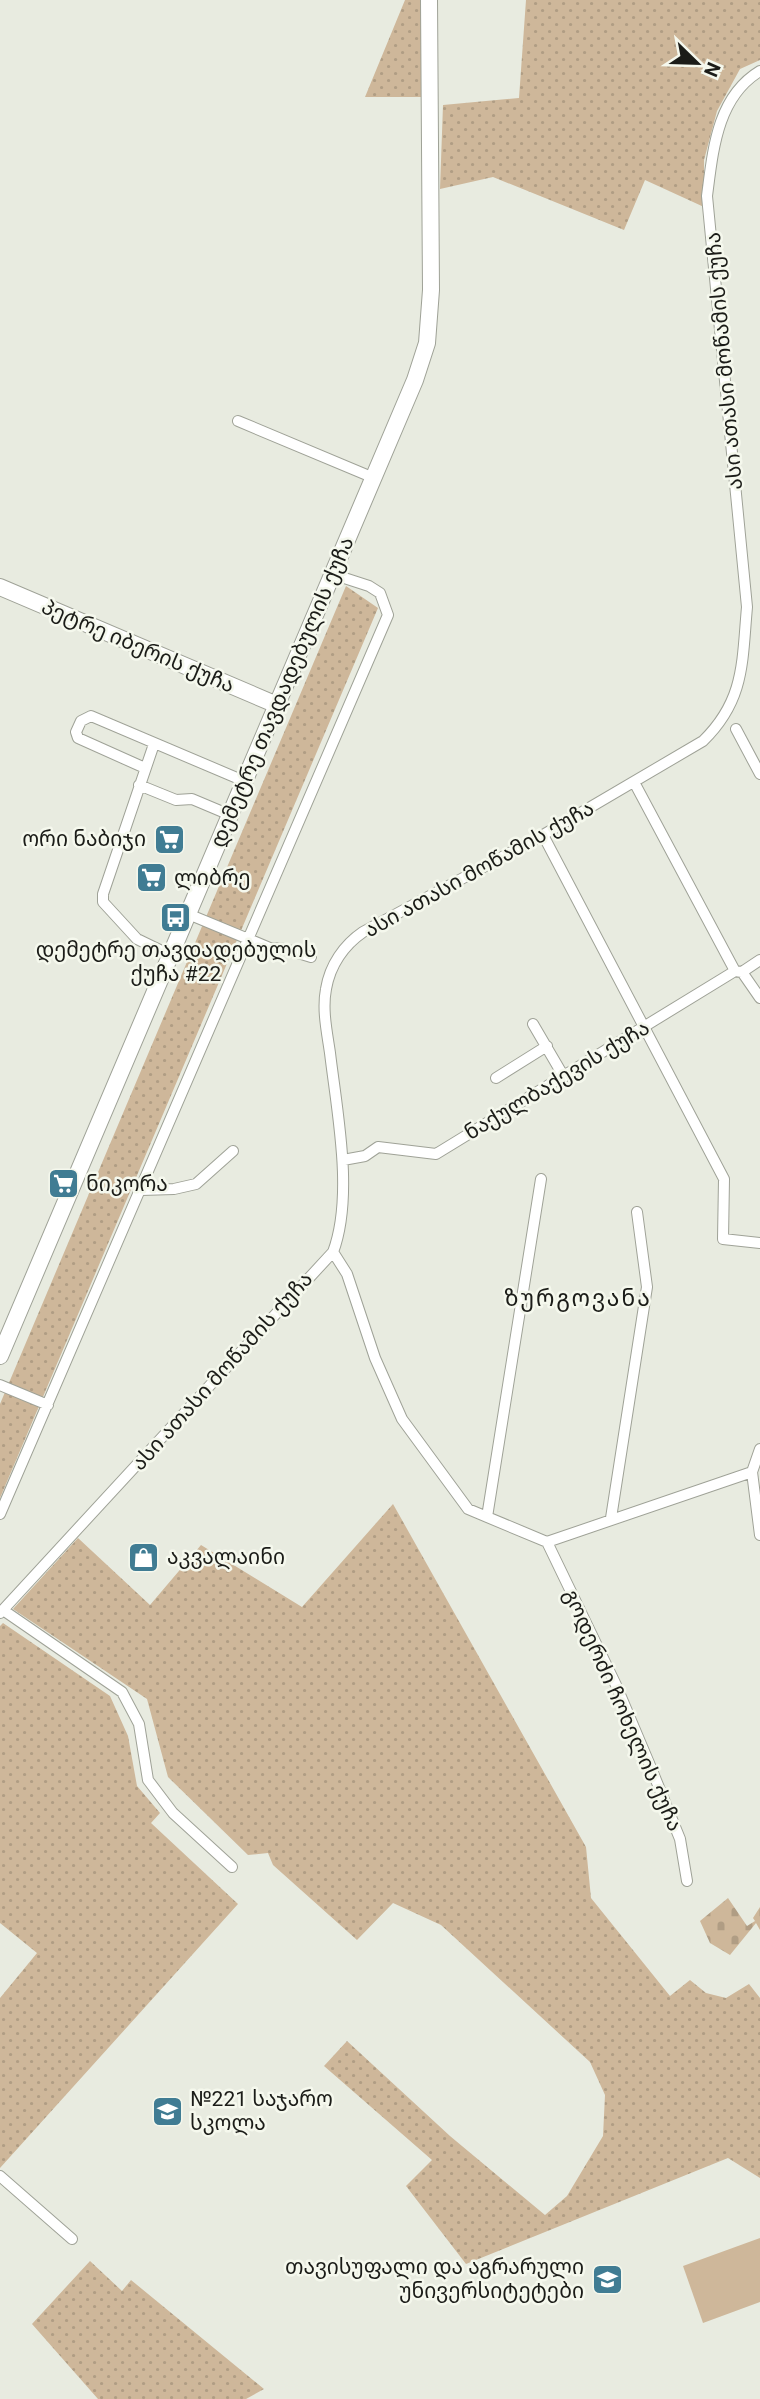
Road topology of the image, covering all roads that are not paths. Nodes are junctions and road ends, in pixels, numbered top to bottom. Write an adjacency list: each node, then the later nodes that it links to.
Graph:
1 (429, 0): 4 (main road, დემეტრე თავდადებულის ქუჩა)
2 (760, 72): 13 (street, ასი ათასი მოწამის ქუჩა)
3 (238, 421): 4 (street)
4 (374, 478): 5 (main road, დემეტრე თავდადებულის ქუჩა)
5 (332, 575): 7 (main road, დემეტრე თავდადებულის ქუჩა); 18 (street)
6 (0, 587): 7 (main road, პეტრე იბერის ქუჩა)
7 (277, 705): 12 (main road, დემეტრე თავდადებულის ქუჩა)
8 (736, 729): 11 (street)
9 (154, 744): 10 (street); 10 (street); 12 (street)
10 (145, 768): 14 (street)
11 (760, 774)
12 (244, 781): 15 (main road, დემეტრე თავდადებულის ქუჩა)
13 (634, 782): 16 (street, ასი ათასი მოწამის ქუჩა); 22 (street)
14 (139, 785): 15 (street); 19 (street)
15 (230, 815): 17 (main road, დემეტრე თავდადებულის ქუჩა)
16 (543, 835): 25 (street); 30 (street, ასი ათასი მოწამის ქუჩა)
17 (188, 914): 18 (street); 19 (main road, დემეტრე თავდადებულის ქუჩა)
18 (249, 939): 20 (street); 32 (street)
19 (170, 955): 36 (main road, დემეტრე თავდადებულის ქუჩა)
20 (310, 957)
21 (760, 960): 22 (street, ნაქულბაქევის ქუჩა)
22 (738, 971): 23 (street); 25 (street, ნაქულბაქევის ქუჩა)
23 (760, 998)
24 (533, 1024): 26 (street)
25 (646, 1026): 27 (street, ნაქულბაქევის ქუჩა); 34 (street)
26 (547, 1046): 27 (street); 28 (street)
27 (564, 1077): 30 (street, ნაქულბაქევის ქუჩა)
28 (496, 1078)
29 (233, 1151): 32 (street)
30 (343, 1160): 35 (street, ასი ათასი მოწამის ქუჩა)
31 (541, 1179): 42 (street)
32 (141, 1190): 38 (street)
33 (637, 1212): 43 (street)
34 (760, 1242)
35 (333, 1252): 42 (street); 46 (street, ასი ათასი მოწამის ქუჩა)
36 (0, 1356)
37 (0, 1385): 38 (street)
38 (48, 1405): 41 (street)
39 (760, 1449): 40 (street)
40 (752, 1472): 43 (street); 44 (street)
41 (0, 1514)
42 (487, 1517): 45 (street)
43 (611, 1518): 45 (street)
44 (760, 1535)
45 (547, 1542): 48 (street, გოდერძი ჩოხელის ქუჩა)
46 (1, 1612): 47 (street)
47 (232, 1867)
48 (687, 1881)
49 (0, 2176): 50 (street)
50 (72, 2239)

